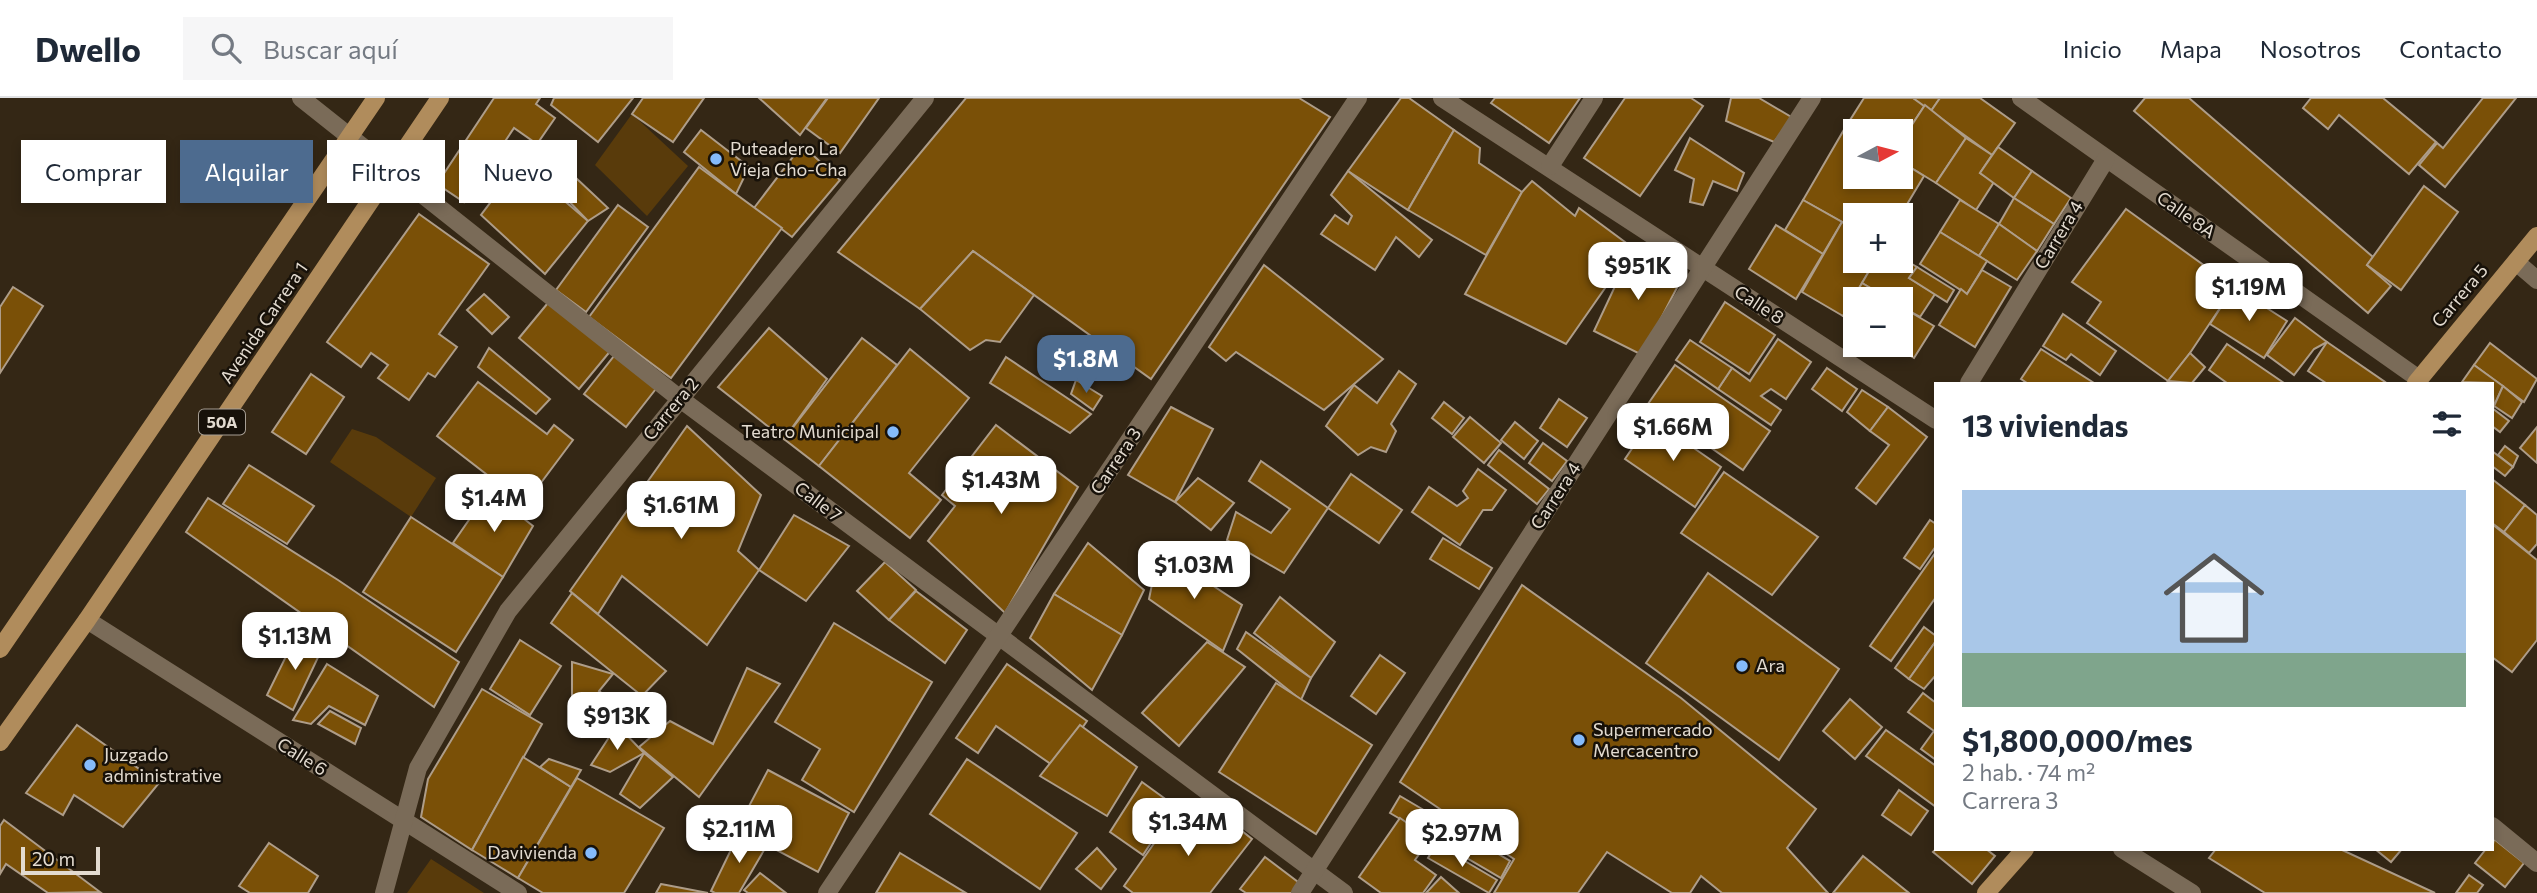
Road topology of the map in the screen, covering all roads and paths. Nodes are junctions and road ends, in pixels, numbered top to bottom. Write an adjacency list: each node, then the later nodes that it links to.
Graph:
1 (301, 98): 10 (street, Calle 7)
2 (376, 98): 10 (main road, Avenida Carrera 1)
3 (440, 98): 12 (main road, Avenida Carrera 1 / 50A)
4 (925, 98): 23 (street, Carrera 2)
5 (1442, 98): 14 (street, Calle 8)
6 (1594, 98): 14 (street)
7 (1812, 98): 19 (street, Carrera 4)
8 (2021, 98): 13 (street, Calle 8A)
9 (1353, 100): 26 (street, Carrera 3)
10 (351, 137): 11 (street, Calle 7); 27 (main road, Avenida Carrera 1)
11 (355, 140)
12 (413, 140)
13 (2106, 159): 21 (street, Calle 8A); 22 (street, Carrera 4)
14 (1549, 166): 19 (street, Calle 8)
15 (371, 203): 25 (main road, Avenida Carrera 1 / 50A)
16 (434, 203): 23 (street, Calle 7)
17 (2537, 236): 18 (main road, Carrera 5)
18 (2516, 262): 20 (street); 21 (main road, Carrera 5)
19 (1702, 269): 24 (street, Calle 8); 34 (street, Carrera 4)
20 (2537, 280)
21 (2417, 381)
22 (1970, 382)
23 (679, 398): 26 (street, Calle 7); 29 (street, Carrera 2)
24 (1934, 419)
25 (87, 620): 28 (main road, Avenida Carrera 1 / 50A); 29 (street, Calle 6)
26 (998, 637): 34 (street, Calle 7); 37 (street, Carrera 3)
27 (0, 649)
28 (0, 742)
29 (404, 821): 35 (street, Carrera 2); 36 (street, Calle 6)
30 (2494, 828): 33 (street)
31 (2023, 851): 40 (main road)
32 (2125, 851): 41 (street)
33 (2537, 863)
34 (1314, 872): 38 (street, Carrera 4); 39 (street, Calle 7)
35 (384, 893)
36 (518, 893)
37 (827, 893)
38 (1300, 893)
39 (1344, 893)
40 (1986, 893)
41 (2192, 893)

